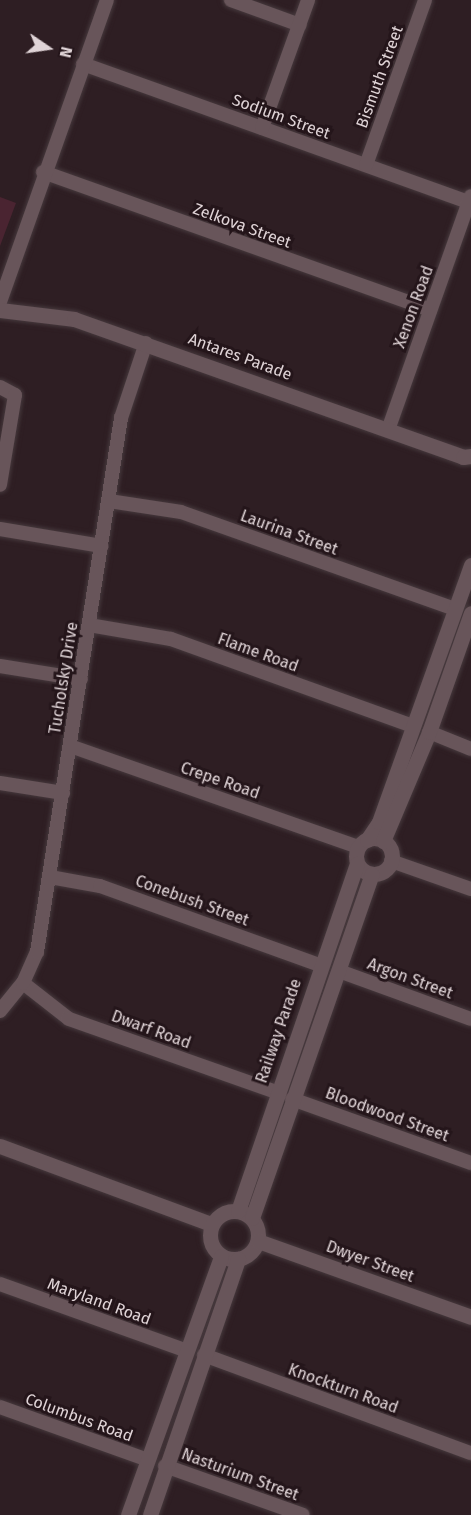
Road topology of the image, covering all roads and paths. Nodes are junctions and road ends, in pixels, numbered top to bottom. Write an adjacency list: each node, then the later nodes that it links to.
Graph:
1 (107, 0): 6 (street)
2 (231, 0): 5 (street)
3 (308, 0): 5 (street)
4 (425, 0): 8 (street, Bismuth Street)
5 (300, 25): 7 (street)
6 (83, 64): 7 (street, Sodium Street); 9 (street)
7 (262, 128): 8 (street, Sodium Street)
8 (366, 165): 10 (street, Sodium Street)
9 (43, 172): 11 (street); 13 (street, Zelkova Street)
10 (470, 199): 13 (street, Xenon Road)
11 (0, 302)
12 (0, 310): 14 (street, Antares Parade)
13 (430, 310): 16 (street, Xenon Road)
14 (146, 343): 16 (street, Antares Parade); 19 (street, Tucholsky Drive)
15 (0, 387): 18 (street)
16 (388, 430): 17 (street, Antares Parade)
17 (468, 460)
18 (0, 485)
19 (109, 501): 21 (street, Tucholsky Drive); 23 (street, Laurina Street)
20 (0, 529): 21 (street)
21 (102, 546): 25 (street, Tucholsky Drive)
22 (471, 565): 23 (street)
23 (455, 609): 28 (street)
24 (471, 613): 29 (street)
25 (89, 625): 27 (street, Tucholsky Drive); 28 (street, Flame Road)
26 (0, 666): 27 (street)
27 (81, 679): 30 (street, Tucholsky Drive)
28 (412, 726): 35 (street)
29 (429, 732): 31 (street); 34 (street)
30 (70, 746): 33 (street, Tucholsky Drive); 35 (street, Crepe Road)
31 (471, 749)
32 (0, 783): 33 (street)
33 (63, 793): 39 (street, Tucholsky Drive)
34 (383, 842): 35 (street); 36 (street)
35 (363, 843): 37 (street)
36 (391, 861): 38 (street); 40 (street)
37 (357, 864): 38 (street); 41 (street, Railway Parade)
38 (372, 874): 42 (street, Railway Parade)
39 (50, 878): 41 (street, Conebush Street); 43 (street, Tucholsky Drive)
40 (471, 889)
41 (320, 965): 46 (street, Railway Parade)
42 (339, 970): 45 (street, Argon Street); 47 (street, Railway Parade)
43 (23, 983): 44 (street, Tucholsky Drive); 46 (street, Dwarf Road)
44 (0, 1011)
45 (471, 1019)
46 (276, 1092): 50 (street, Railway Parade)
47 (292, 1099): 49 (street, Bloodwood Street); 51 (street, Railway Parade)
48 (0, 1146): 52 (street)
49 (471, 1163)
50 (238, 1211): 51 (street); 52 (street)
51 (252, 1218): 53 (street)
52 (211, 1224): 54 (street)
53 (258, 1241): 55 (street); 57 (street, Dwyer Street)
54 (221, 1256): 55 (street); 58 (street)
55 (238, 1259): 59 (street)
56 (0, 1284): 58 (street, Maryland Road)
57 (471, 1317)
58 (187, 1351): 62 (street)
59 (204, 1355): 61 (street, Knockturn Road); 63 (street)
60 (0, 1407): 62 (street, Columbus Road)
61 (471, 1453)
62 (148, 1460): 64 (street)
63 (165, 1466): 65 (street); 66 (street, Nasturium Street)
64 (128, 1515)
65 (150, 1515)
66 (303, 1515)

